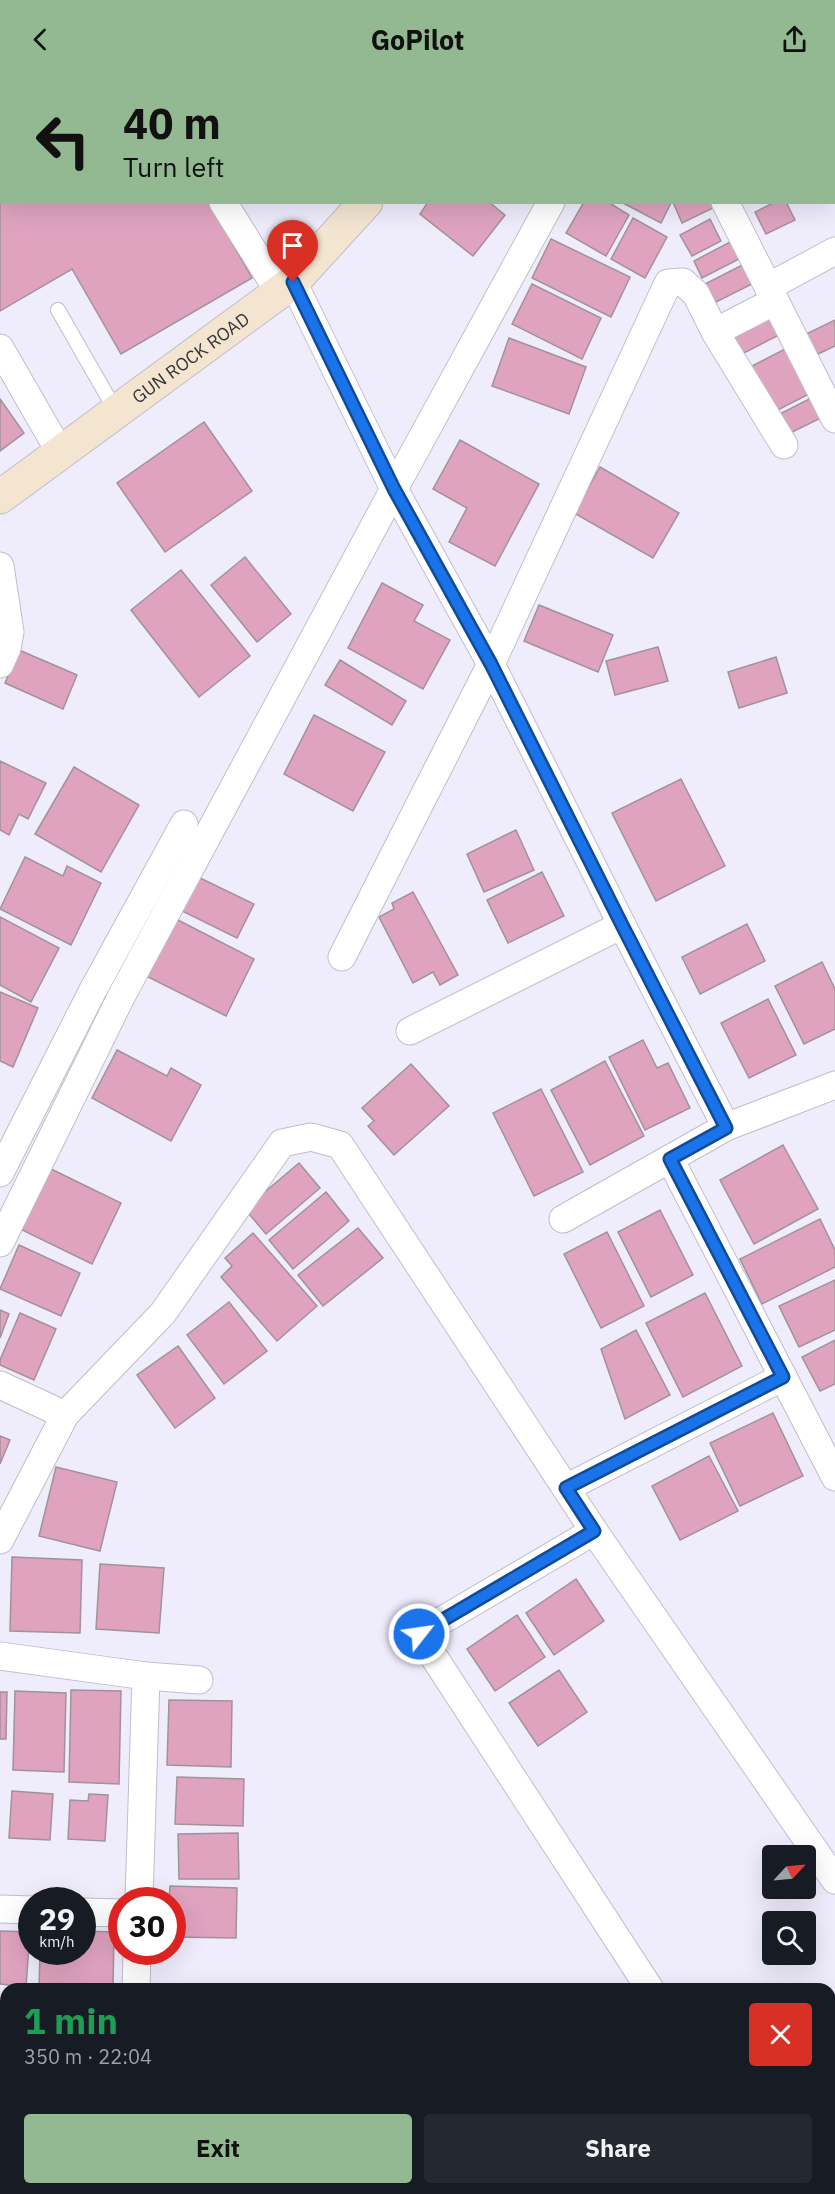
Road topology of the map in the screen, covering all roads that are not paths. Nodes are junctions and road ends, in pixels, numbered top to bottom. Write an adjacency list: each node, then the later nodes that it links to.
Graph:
1 (224, 204): 6 (street)
2 (550, 204): 15 (street)
3 (726, 204): 7 (street)
4 (356, 206): 6 (main road, GUN ROCK ROAD)
5 (835, 251): 7 (street)
6 (286, 287): 11 (main road, GUN ROCK ROAD); 15 (street)
7 (771, 294): 9 (street); 12 (street)
8 (58, 310): 11 (lane)
9 (715, 332): 13 (street); 19 (street)
10 (0, 348): 14 (street)
11 (117, 413): 14 (main road, GUN ROCK ROAD)
12 (835, 419)
13 (784, 445)
14 (61, 454): 16 (main road, GUN ROCK ROAD)
15 (394, 489): 19 (street); 29 (street)
16 (0, 497)
17 (0, 566): 18 (street)
18 (0, 664)
19 (491, 664): 21 (street); 22 (street)
20 (184, 824): 27 (street)
21 (622, 925): 23 (street); 25 (street)
22 (342, 957)
23 (410, 1031)
24 (835, 1085): 25 (street)
25 (726, 1128): 26 (street)
26 (670, 1159): 28 (street); 30 (street)
27 (0, 1173)
28 (563, 1219)
29 (0, 1243)
30 (783, 1377): 33 (street); 34 (street)
31 (0, 1385): 32 (street)
32 (65, 1415): 34 (street); 36 (street)
33 (835, 1477)
34 (566, 1488): 35 (street)
35 (594, 1531): 40 (street); 46 (street)
36 (0, 1540)
37 (0, 1656): 38 (street)
38 (146, 1676): 39 (street); 41 (street)
39 (199, 1680)
40 (835, 1880)
41 (139, 1887)
42 (0, 1909): 43 (street)
43 (18, 1910)
44 (137, 1965): 45 (street)
45 (136, 1983)
46 (646, 1983)

